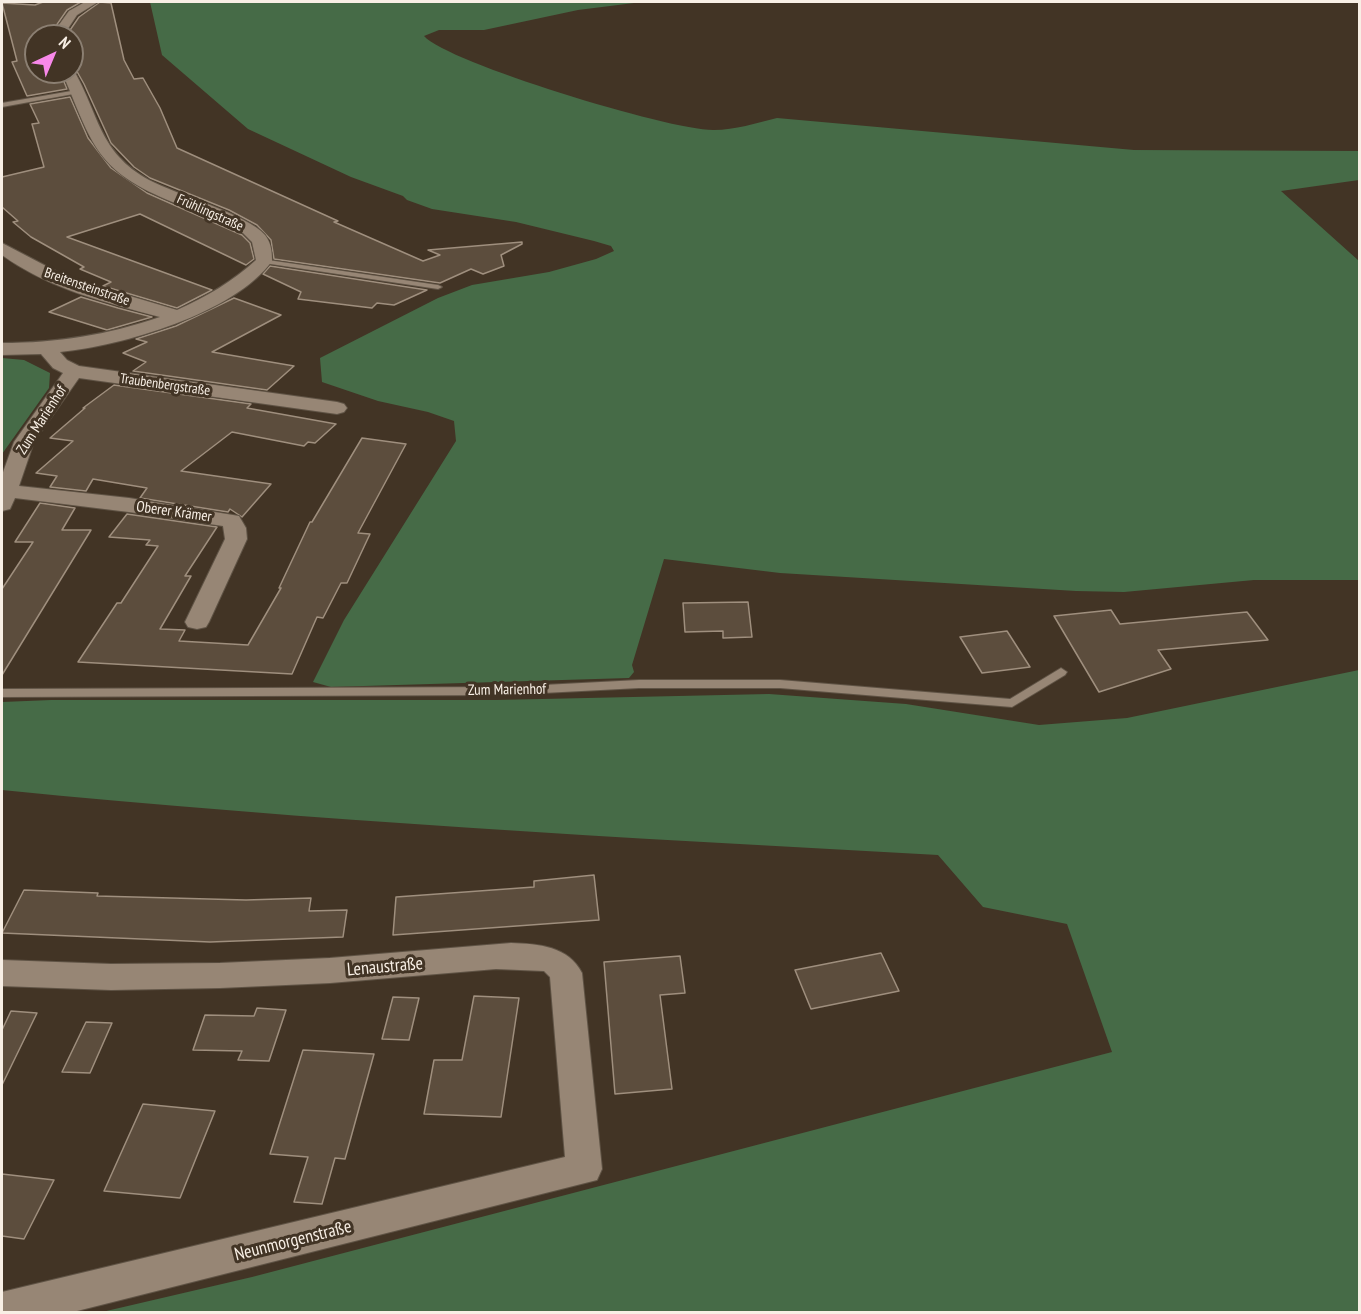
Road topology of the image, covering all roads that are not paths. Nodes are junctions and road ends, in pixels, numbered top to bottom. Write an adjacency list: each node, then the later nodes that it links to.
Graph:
1 (92, 2): 2 (street)
2 (65, 24)
3 (73, 84): 4 (street, Frühlingstraße)
4 (77, 92): 5 (lane); 7 (street, Frühlingstraße)
5 (2, 105)
6 (2, 248): 9 (street, Breitensteinstraße)
7 (264, 261): 8 (lane); 9 (street)
8 (438, 287)
9 (177, 316): 11 (street)
10 (2, 349): 11 (street)
11 (47, 349): 12 (street, Traubenbergstraße)
12 (74, 371): 13 (street, Traubenbergstraße); 14 (street, Zum Marienhof)
13 (336, 408)
14 (4, 497): 15 (street, Oberer Krämer)
15 (197, 622)
16 (1061, 672): 17 (lane, Zum Marienhof)
17 (2, 693)
18 (2, 973): 19 (street, Lenaustraße)
19 (584, 1169): 20 (street, Neunmorgenstraße)
20 (2, 1311)

